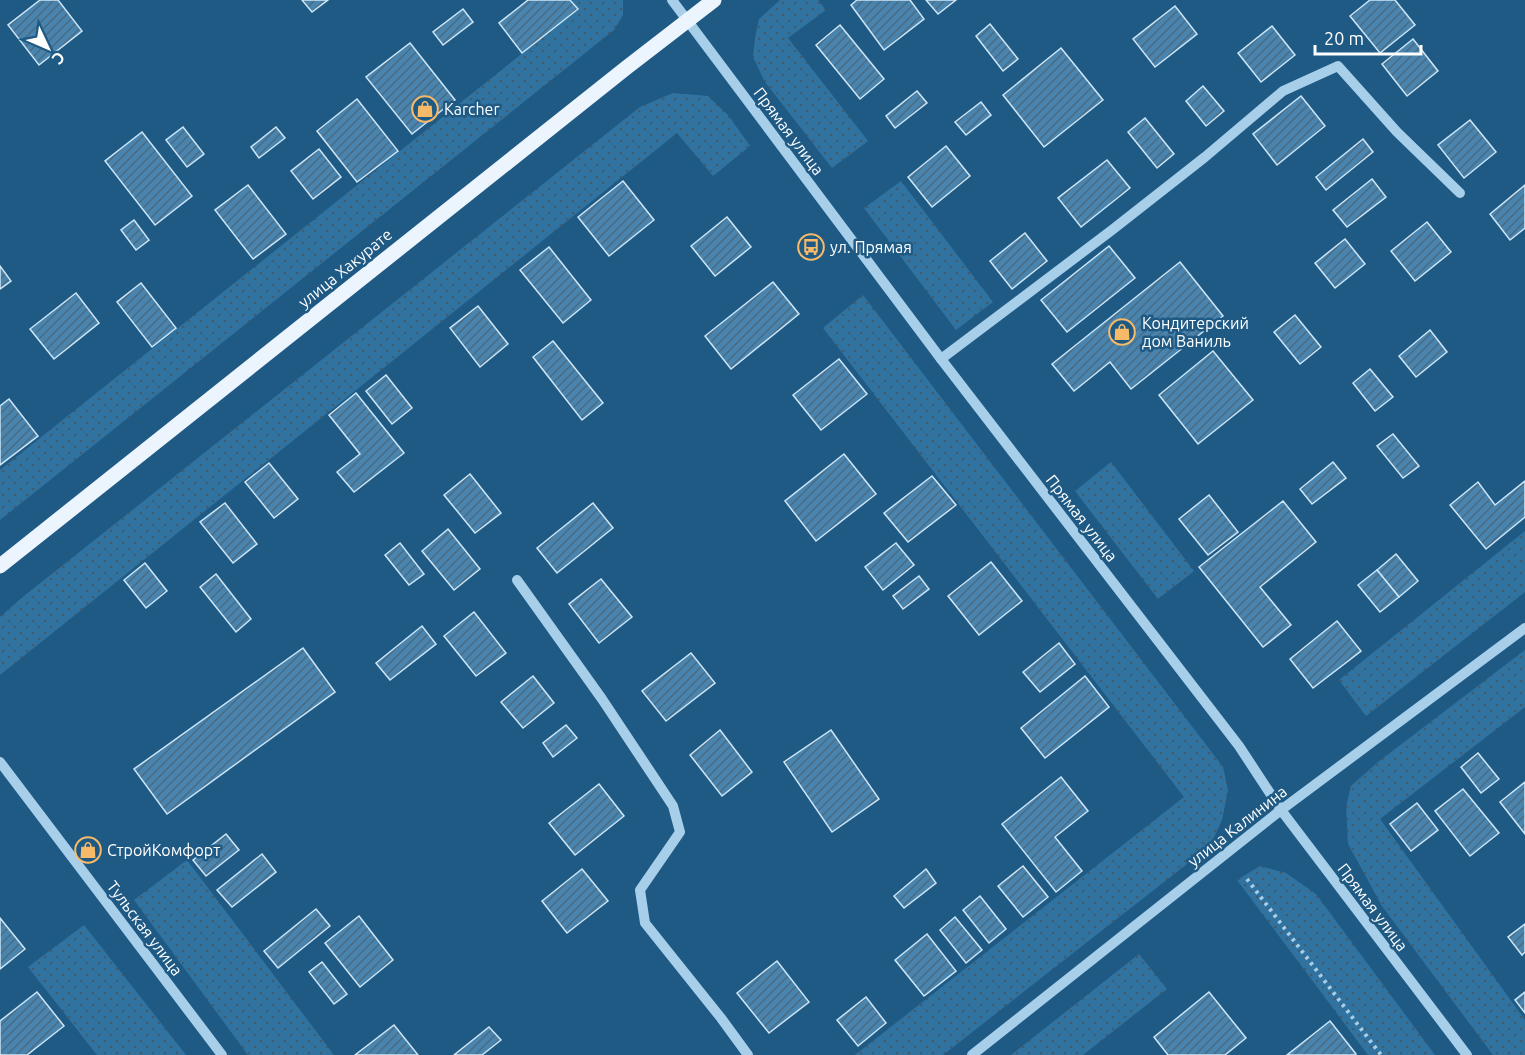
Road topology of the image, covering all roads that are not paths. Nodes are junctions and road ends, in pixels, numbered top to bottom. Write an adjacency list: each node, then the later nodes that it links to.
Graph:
1 (672, 0): 3 (street, Прямая улица)
2 (714, 0): 3 (main road, улица Хакурате)
3 (687, 21): 5 (street, Прямая улица); 6 (main road, улица Хакурате)
4 (1460, 193): 5 (street)
5 (941, 359): 10 (street, Прямая улица)
6 (0, 566)
7 (517, 580): 12 (street)
8 (1525, 628): 10 (street, улица Калинина)
9 (0, 762): 11 (street, Тульская улица)
10 (1281, 810): 13 (street, улица Калинина); 14 (street, Прямая улица)
11 (222, 1055)
12 (748, 1055)
13 (972, 1055)
14 (1467, 1055)

